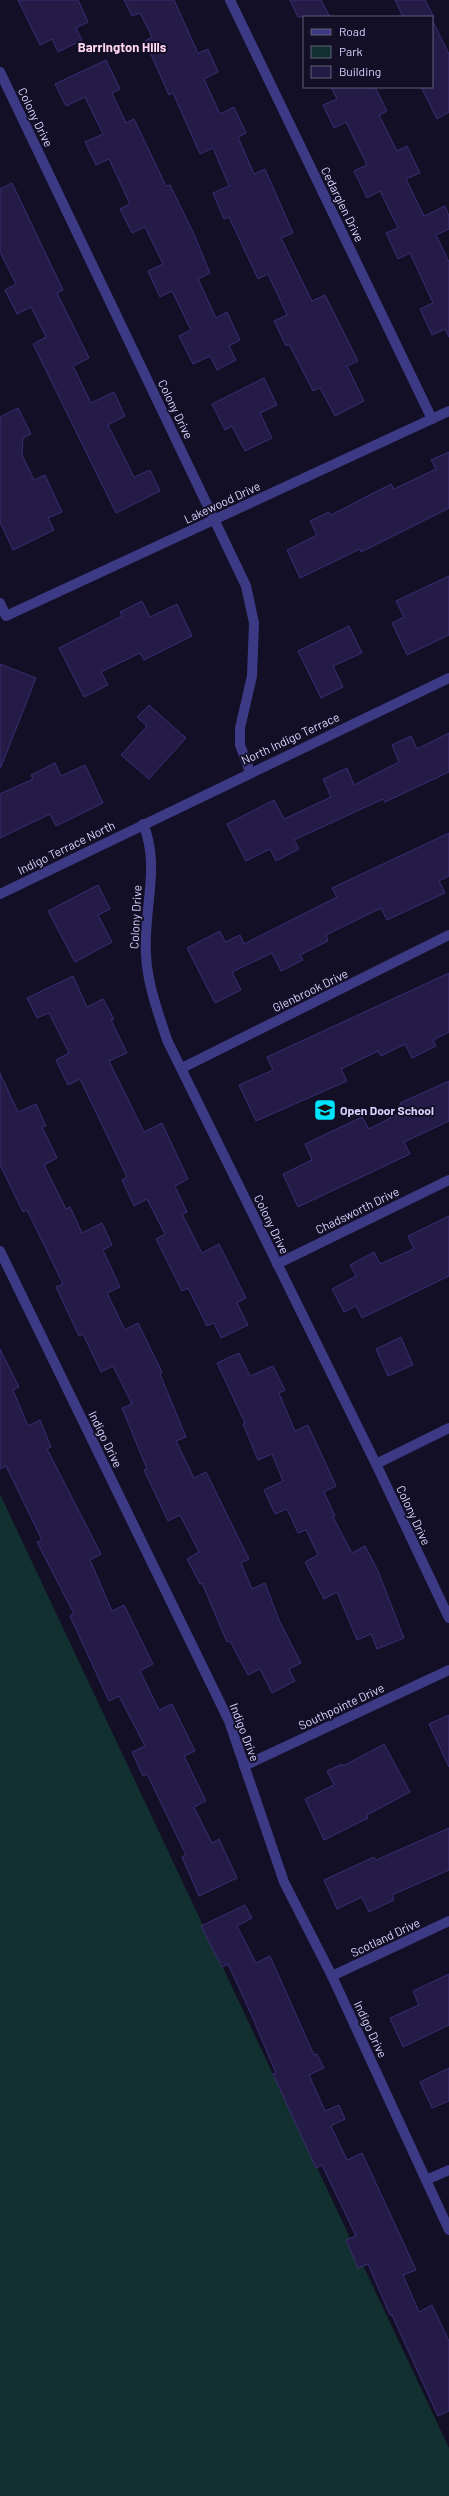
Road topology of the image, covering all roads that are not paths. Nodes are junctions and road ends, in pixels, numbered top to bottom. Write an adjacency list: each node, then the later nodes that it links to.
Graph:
1 (230, 0): 4 (street, Cedarglen Drive)
2 (0, 72): 5 (street, Colony Drive)
3 (449, 411): 4 (street, Lakewood Drive)
4 (432, 419): 5 (street, Lakewood Drive)
5 (214, 520): 6 (street, Lakewood Drive); 8 (street, Colony Drive)
6 (0, 604)
7 (449, 678): 8 (street, North Indigo Terrace)
8 (250, 772): 9 (street, North Indigo Terrace)
9 (143, 824): 10 (street, Indigo Terrace North); 12 (street, Colony Drive)
10 (0, 894)
11 (449, 935): 12 (street, Glenbrook Drive)
12 (182, 1068): 15 (street, Colony Drive)
13 (449, 1180): 15 (street, Chadsworth Drive)
14 (0, 1251): 20 (street, Indigo Drive)
15 (277, 1264): 17 (street, Colony Drive)
16 (449, 1428): 17 (street)
17 (376, 1464): 18 (street, Colony Drive)
18 (449, 1618)
19 (449, 1670): 20 (street, Southpointe Drive)
20 (244, 1766): 22 (street, Indigo Drive)
21 (449, 1921): 22 (street, Scotland Drive)
22 (332, 1976): 24 (street, Indigo Drive)
23 (449, 2170): 24 (street)
24 (426, 2180): 25 (street, Indigo Drive)
25 (449, 2230)

